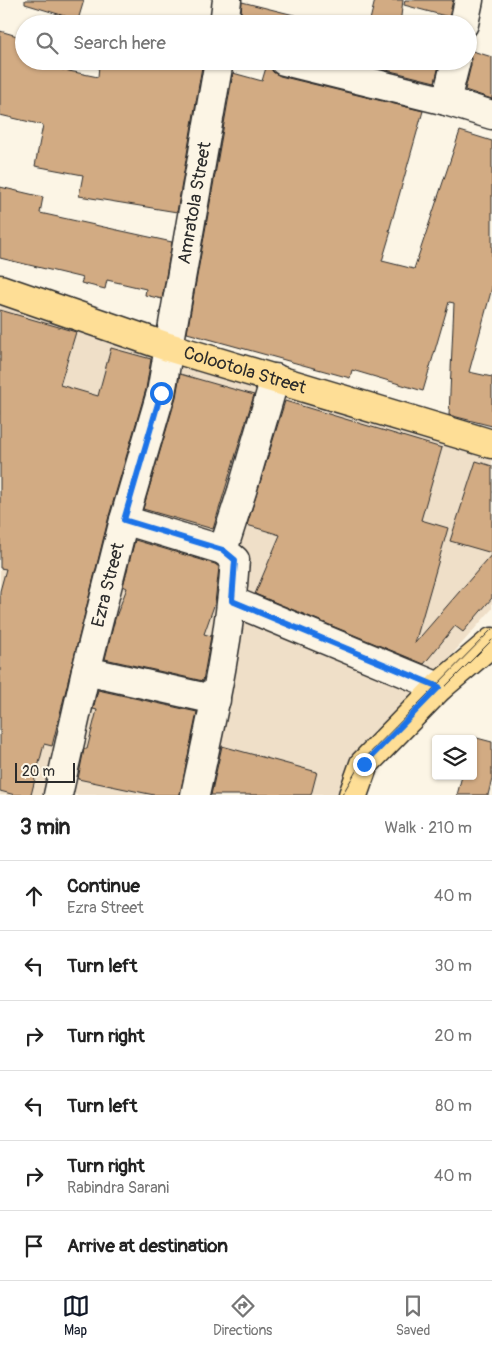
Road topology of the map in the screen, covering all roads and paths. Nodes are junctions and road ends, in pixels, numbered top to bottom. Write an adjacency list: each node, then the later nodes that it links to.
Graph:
1 (227, 0): 3 (street)
2 (469, 0): 4 (street)
3 (225, 15)
4 (466, 15)
5 (217, 70): 11 (street, Amratola Street)
6 (320, 70): 8 (street)
7 (454, 70): 8 (street)
8 (446, 102): 9 (street)
9 (492, 115)
10 (0, 289): 11 (main road, Colootola Street)
11 (168, 347): 12 (main road, Colootola Street); 14 (street, Ezra Street)
12 (275, 378): 13 (main road, Colootola Street); 15 (street)
13 (492, 444)
14 (124, 520): 15 (street); 18 (street, Ezra Street)
15 (223, 550): 16 (street)
16 (232, 601): 19 (street); 20 (street)
17 (492, 642): 19 (main road)
18 (86, 671): 20 (street); 21 (street, Ezra Street)
19 (439, 687): 23 (main road)
20 (216, 700): 22 (street)
21 (58, 795)
22 (195, 795)
23 (353, 795)

